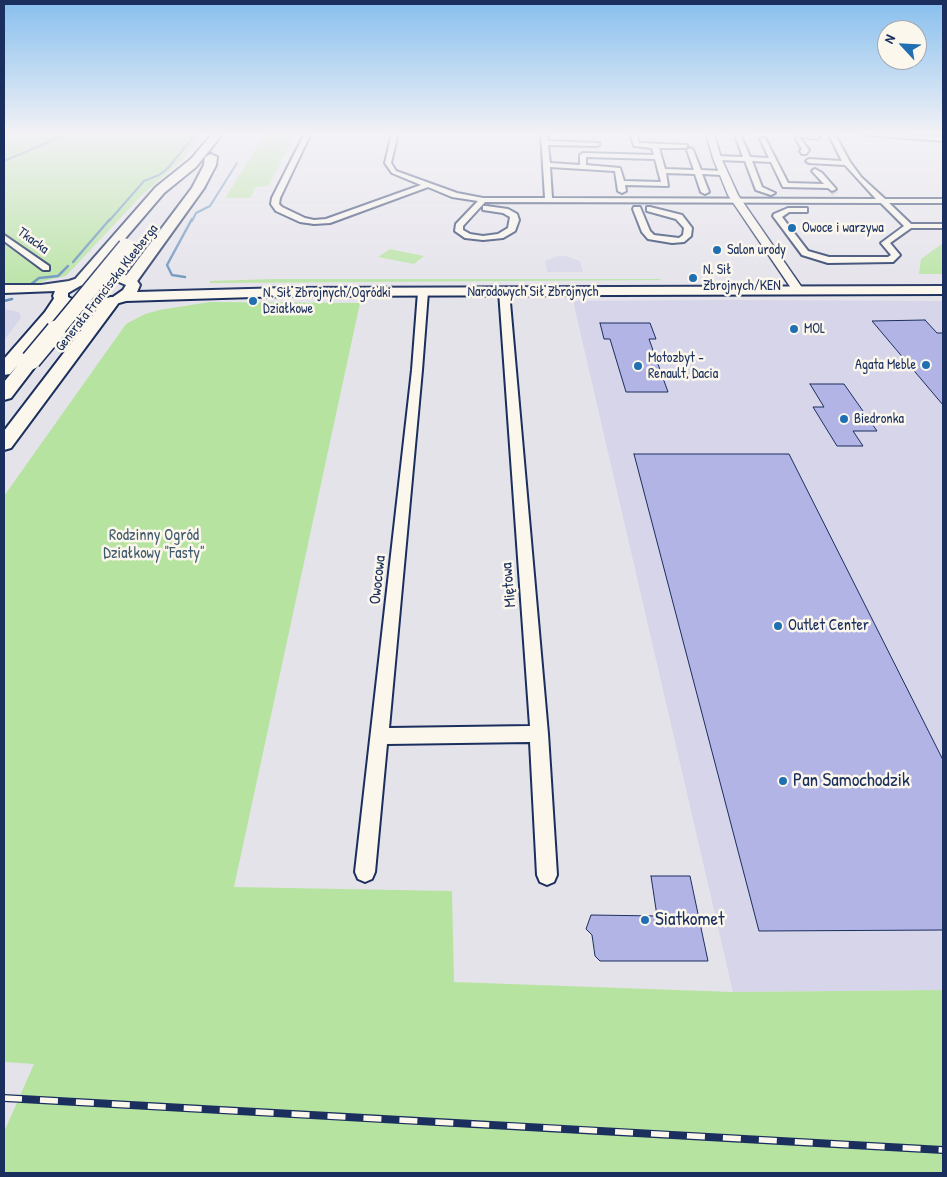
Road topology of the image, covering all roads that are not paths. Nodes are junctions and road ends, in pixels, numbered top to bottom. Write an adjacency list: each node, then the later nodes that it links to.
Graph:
1 (163, 188): 38 (highway)
2 (175, 188): 30 (highway, Generała Franciszka Kleeberga)
3 (184, 188): 30 (highway, Generała Franciszka Kleeberga)
4 (198, 188): 40 (highway)
5 (281, 188): 6 (street)
6 (421, 188)
7 (433, 188): 24 (street)
8 (548, 188): 19 (street)
9 (621, 188): 20 (street)
10 (703, 188): 16 (street)
11 (730, 188): 23 (street)
12 (759, 188): 18 (street)
13 (806, 188): 17 (street)
14 (831, 188): 17 (street)
15 (869, 188): 21 (street)
16 (705, 192)
17 (834, 192): 21 (street); 23 (street)
18 (771, 193)
19 (549, 201): 20 (street); 24 (street)
20 (624, 201): 25 (street)
21 (882, 201): 22 (street); 26 (street)
22 (943, 201)
23 (737, 202): 25 (street); 36 (street)
24 (480, 203): 24 (street)
25 (635, 205): 25 (street)
26 (892, 210): 27 (street); 27 (street)
27 (909, 226): 28 (street)
28 (943, 226)
29 (4, 237): 31 (street, Tkacka)
30 (133, 246): 45 (highway, Generała Franciszka Kleeberga, bridge); 46 (highway, Generała Franciszka Kleeberga)
31 (46, 268)
32 (943, 282): 33 (main road, Narodowych Sił Zbrojnych)
33 (877, 287): 36 (main road, Narodowych Sił Zbrojnych); 39 (main road, Narodowych Sił Zbrojnych)
34 (287, 288): 35 (main road, Narodowych Sił Zbrojnych); 40 (main road, Narodowych Sił Zbrojnych); 41 (main road, Narodowych Sił Zbrojnych)
35 (720, 288): 36 (main road, Narodowych Sił Zbrojnych); 42 (main road, Narodowych Sił Zbrojnych)
36 (796, 288)
37 (4, 289): 38 (main road)
38 (68, 290): 40 (main road); 40 (main road); 43 (main road); 44 (highway)
39 (943, 290)
40 (124, 291): 47 (highway)
41 (423, 292): 42 (main road, Narodowych Sił Zbrojnych); 49 (street, Owocowa)
42 (504, 292): 48 (street, Miętowa)
43 (4, 295)
44 (4, 370)
45 (4, 394)
46 (4, 420)
47 (4, 444)
48 (539, 734): 49 (street); 51 (street, Miętowa)
49 (380, 736): 50 (street, Owocowa)
50 (366, 872)
51 (547, 875)

